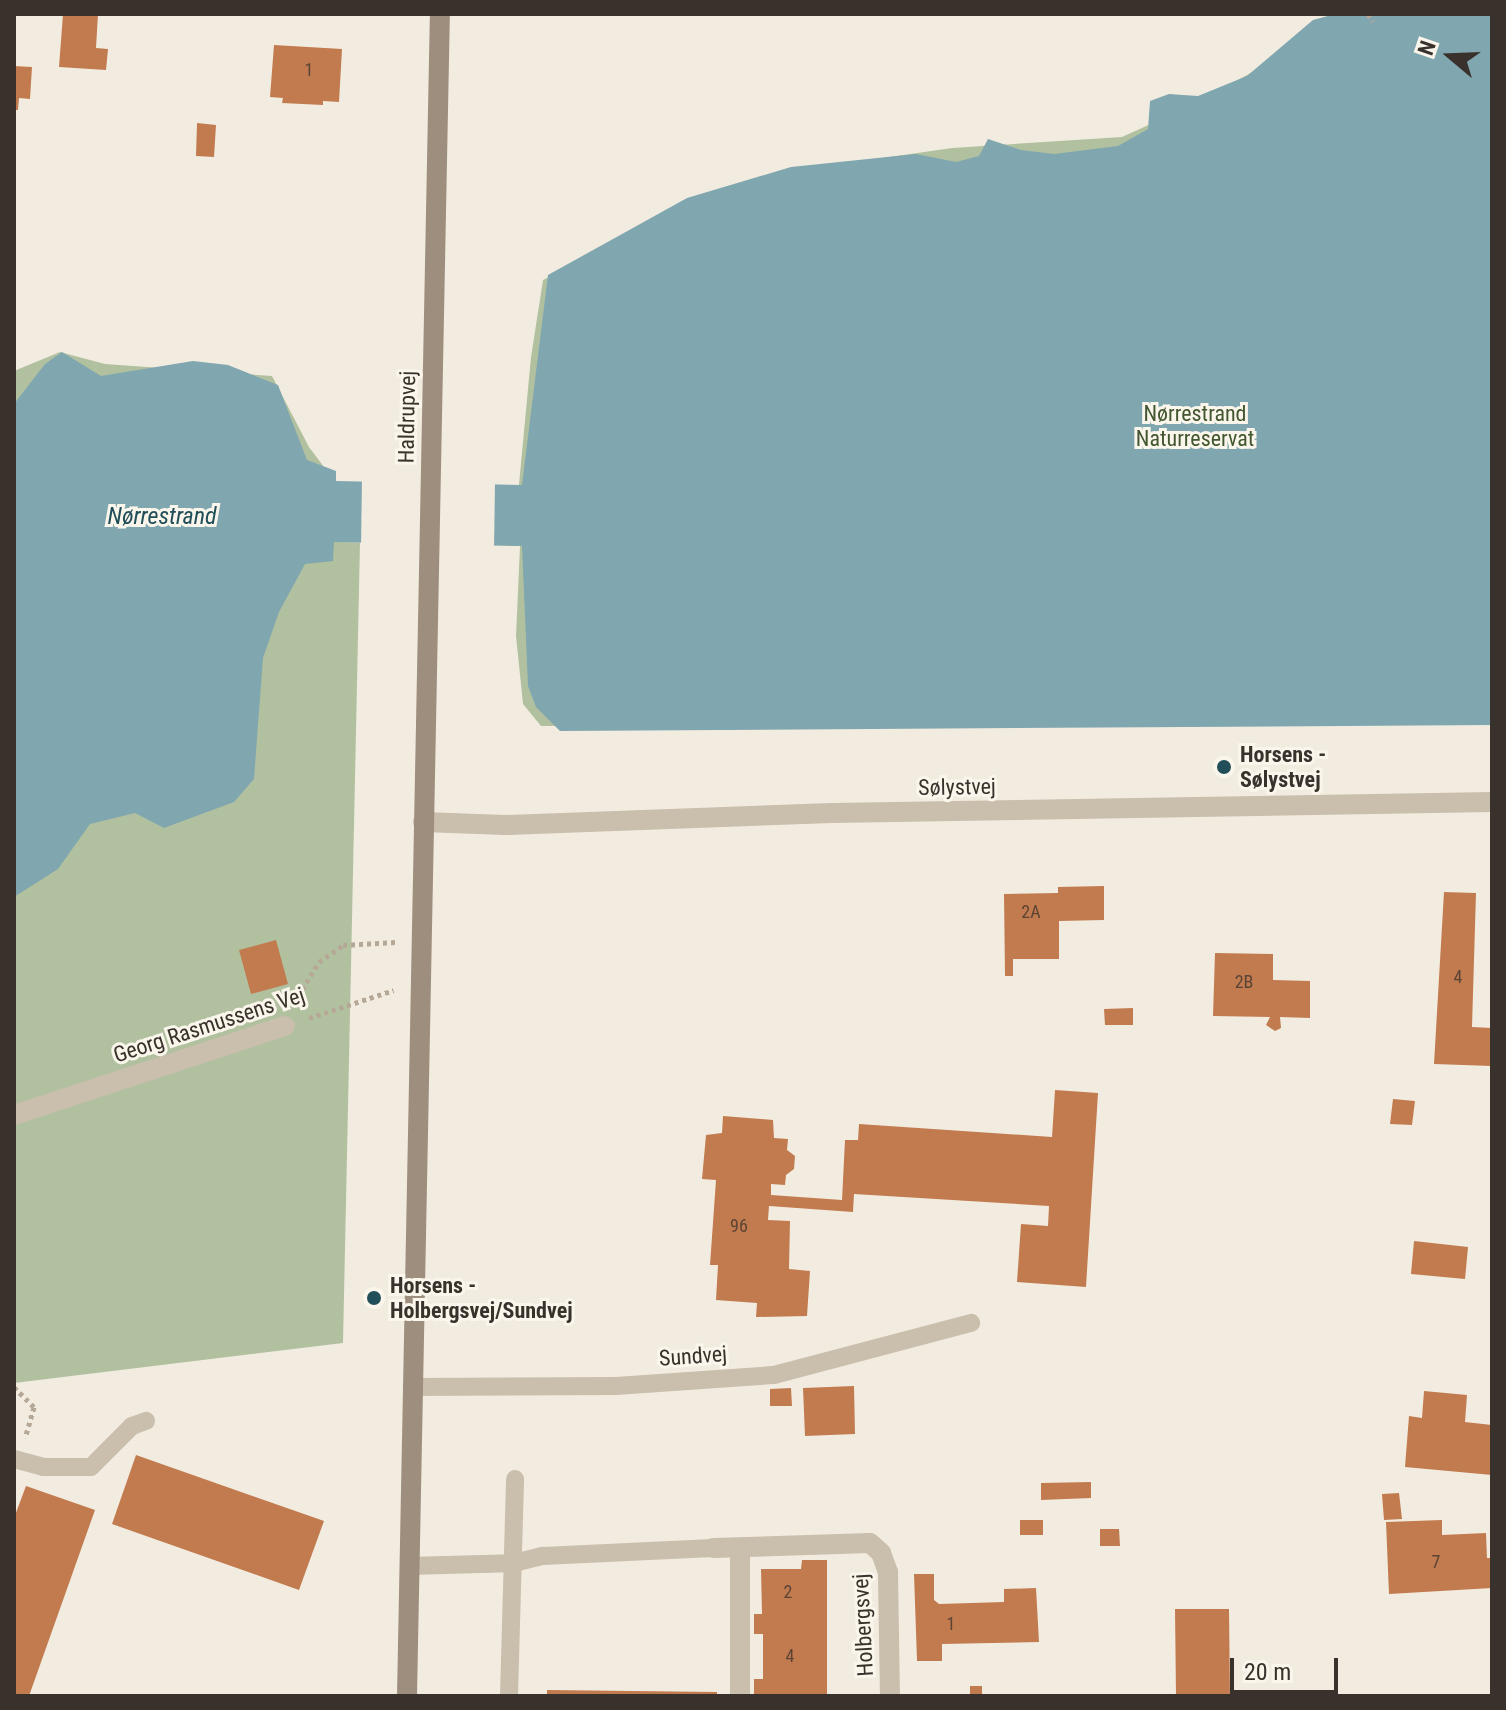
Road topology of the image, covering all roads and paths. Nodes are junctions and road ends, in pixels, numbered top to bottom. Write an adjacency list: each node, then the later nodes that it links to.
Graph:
1 (440, 14): 5 (main road, Haldrupvej)
2 (1368, 14): 3 (path)
3 (1373, 22)
4 (1492, 802): 5 (street, Sølystvej)
5 (423, 822): 6 (main road)
6 (421, 942): 7 (main road); 8 (path)
7 (419, 981): 8 (path, Georg Rasmussens Vej); 12 (main road)
8 (285, 1026): 9 (street, Georg Rasmussens Vej)
9 (14, 1115)
10 (971, 1323): 12 (lane, Sundvej)
11 (14, 1387): 14 (path)
12 (412, 1387): 19 (main road)
13 (146, 1421): 14 (lane)
14 (16, 1458)
15 (515, 1479): 18 (lane)
16 (713, 1548): 17 (street, Holbergsvej); 18 (lane, Holbergsvej)
17 (740, 1549): 22 (street); 23 (street, Holbergsvej)
18 (514, 1563): 19 (lane, Holbergsvej); 21 (lane)
19 (409, 1566): 20 (main road)
20 (407, 1696)
21 (509, 1696)
22 (740, 1696)
23 (890, 1696)

